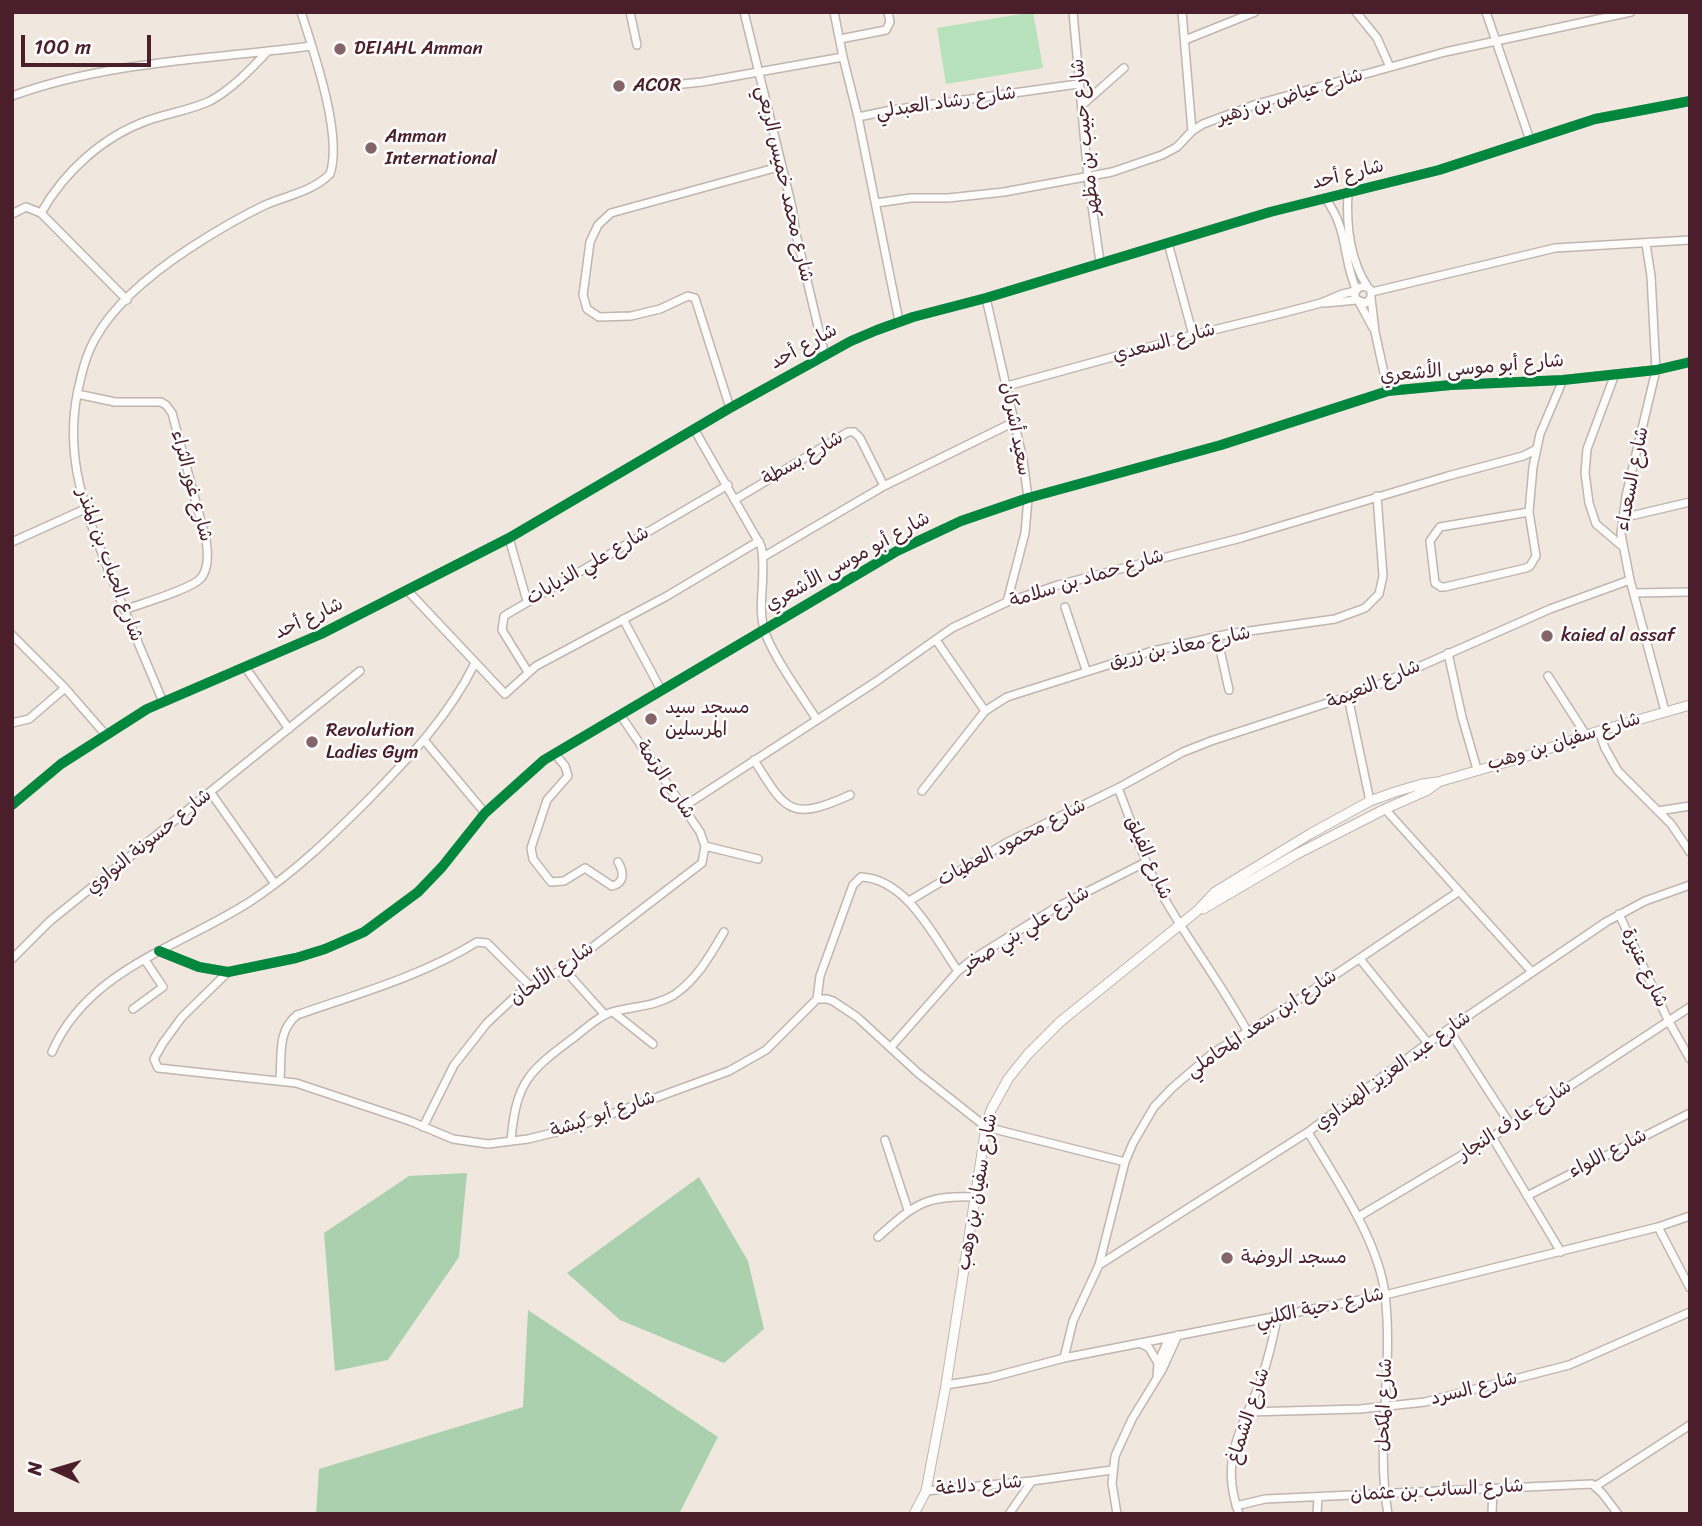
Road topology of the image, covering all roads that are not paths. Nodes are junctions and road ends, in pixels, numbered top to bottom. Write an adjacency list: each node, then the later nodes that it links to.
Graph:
1 (301, 12): 16 (street, شارع الحباب بن المنذر)
2 (631, 12): 15 (street)
3 (744, 12): 21 (street, شارع محمد خميس الربعي)
4 (834, 12): 12 (street, شارع رشاد العبدلي)
5 (888, 12): 12 (street)
6 (1073, 12): 22 (street, شارع حبيب بن مظهر)
7 (1182, 12): 13 (street)
8 (1255, 12): 13 (street)
9 (1356, 12): 19 (street)
10 (1486, 12): 14 (street)
11 (1632, 12): 14 (street, شارع عياض بن زهير)
12 (840, 39): 18 (street, شارع رشاد العبدلي)
13 (1185, 40): 28 (street)
14 (1495, 40): 19 (street, شارع عياض بن زهير); 29 (street)
15 (637, 45)
16 (312, 46): 17 (street); 44 (street, شارع الحباب بن المنذر)
17 (268, 52): 24 (street); 36 (street)
18 (843, 57): 21 (street); 27 (street, شارع رشاد العبدلي)
19 (1390, 67): 28 (street, شارع عياض بن زهير)
20 (1124, 68): 26 (street)
21 (758, 71): 23 (street); 30 (street, شارع محمد خميس الربعي)
22 (1079, 84): 26 (street, شارع حبيب بن مظهر); 27 (street, شارع رشاد العبدلي)
23 (654, 87)
24 (12, 96)
25 (1690, 101): 29 (street, شارع أحد)
26 (1082, 105): 31 (street, شارع حبيب بن مظهر)
27 (858, 117): 34 (street)
28 (1192, 131): 31 (street, شارع عياض بن زهير)
29 (1530, 140): 32 (street, شارع أحد)
30 (782, 166): 48 (street, شارع محمد خميس الربعي); 56 (street)
31 (1088, 177): 34 (street, شارع عياض بن زهير); 40 (street, شارع حبيب بن مظهر)
32 (1348, 192): 33 (street, شارع أحد); 41 (street)
33 (1325, 198): 38 (street, شارع أحد); 42 (street)
34 (876, 204): 45 (street)
35 (12, 214): 36 (street)
36 (41, 214): 44 (street)
37 (1690, 240): 39 (street)
38 (1168, 243): 40 (street, شارع أحد); 47 (street)
39 (1646, 244): 41 (street); 50 (street, شارع السعداء)
40 (1100, 262): 43 (street, شارع أحد)
41 (1370, 292): 42 (street); 42 (street); 46 (street)
42 (1357, 296): 46 (street); 47 (street, شارع السعدي)
43 (986, 298): 45 (street, شارع أحد); 53 (street, سعيد أشركان)
44 (127, 300): 55 (street, شارع الحباب بن المنذر)
45 (900, 321): 48 (street, شارع أحد)
46 (1375, 332): 54 (street)
47 (1193, 335): 53 (street, شارع السعدي)
48 (825, 356): 56 (street, شارع أحد)
49 (1690, 362): 50 (street, شارع أبو موسى الأشعري)
50 (1656, 370): 51 (street, شارع أبو موسى الأشعري); 68 (street, شارع السعداء)
51 (1615, 374): 52 (street, شارع أبو موسى الأشعري); 72 (street)
52 (1563, 380): 54 (street, شارع أبو موسى الأشعري); 59 (street)
53 (1007, 386): 57 (street, سعيد أشركان)
54 (1388, 391): 63 (street, شارع أبو موسى الأشعري)
55 (77, 394): 66 (street, شارع الحباب بن المنذر); 81 (street, شارع غور الثراء)
56 (730, 408): 58 (street, شارع أحد)
57 (1014, 422): 61 (street); 63 (street, سعيد أشركان)
58 (694, 429): 60 (street); 69 (street, شارع أحد)
59 (1535, 450): 62 (street, شارع حماد بن سلامة); 67 (street)
60 (728, 485): 64 (street); 78 (street, شارع علي الذيابات)
61 (884, 486): 64 (street, شارع بسطة); 73 (street)
62 (1377, 496): 79 (street, شارع حماد بن سلامة); 85 (street, شارع معاذ بن زريق)
63 (1028, 498): 79 (street, سعيد أشركان); 83 (street, شارع أبو موسى الأشعري)
64 (736, 499): 70 (street)
65 (1690, 502): 68 (street)
66 (85, 509): 71 (street); 81 (street, شارع الحباب بن المنذر)
67 (1529, 512): 67 (street)
68 (1622, 518): 72 (street, شارع السعداء)
69 (509, 538): 75 (street, شارع أحد); 78 (street)
70 (759, 541): 73 (street); 82 (street)
71 (12, 542)
72 (1622, 546): 74 (street, شارع السعداء)
73 (763, 556): 83 (street)
74 (1630, 580): 77 (street, شارع السعداء); 87 (street, شارع النعيمة)
75 (407, 590): 88 (street); 89 (street, شارع أحد)
76 (1690, 592): 77 (street)
77 (1634, 593): 101 (street, شارع السعداء)
78 (527, 601): 92 (street, شارع علي الذيابات)
79 (1007, 602): 86 (street, شارع حماد بن سلامة)
80 (1065, 607): 90 (street)
81 (124, 610): 98 (street, شارع الحباب بن المنذر)
82 (623, 619): 92 (street); 95 (street)
83 (764, 628): 95 (street, شارع أبو موسى الأشعري); 103 (street)
84 (12, 635): 94 (street)
85 (1217, 636): 90 (street, شارع معاذ بن زريق); 96 (street)
86 (936, 640): 100 (street); 103 (street, شارع حماد بن سلامة)
87 (1448, 653): 97 (street, شارع النعيمة); 112 (street)
88 (475, 663): 92 (street); 109 (street)
89 (245, 667): 98 (street, شارع أحد); 105 (street)
90 (1086, 670): 100 (street, شارع معاذ بن زريق)
91 (360, 671): 105 (street, شارع حسونة النواوي)
92 (528, 672)
93 (1548, 676): 108 (street)
94 (65, 688): 104 (street); 107 (street)
95 (660, 690): 102 (street, شارع أبو موسى الأشعري)
96 (1228, 690)
97 (1348, 697): 114 (street, شارع النعيمة); 118 (street)
98 (163, 702): 107 (street, شارع أحد)
99 (1690, 705): 101 (street, شارع سفيان بن وهب)
100 (985, 711): 115 (street, شارع معاذ بن زريق)
101 (1665, 711): 106 (street, شارع سفيان بن وهب)
102 (621, 716): 110 (street, شارع أبو موسى الأشعري); 121 (street, شارع الرتمة)
103 (817, 720): 111 (street, شارع حماد بن سلامة)
104 (12, 723)
105 (289, 729): 116 (street, شارع حسونة النواوي)
106 (1599, 731): 108 (street, شارع سفيان بن وهب); 123 (street)
107 (105, 734): 119 (street, شارع أحد)
108 (1586, 735): 112 (street, شارع سفيان بن وهب)
109 (424, 740): 124 (street); 130 (street)
110 (555, 754): 124 (street, شارع أبو موسى الأشعري); 128 (street)
111 (754, 760): 117 (street); 121 (street, شارع حماد بن سلامة)
112 (1477, 769): 113 (street, شارع سفيان بن وهب)
113 (1438, 782): 118 (street, شارع سفيان بن وهب); 122 (street, شارع سفيان بن وهب)
114 (1118, 788): 129 (street, شارع الفيلق); 133 (street, شارع محمود العطيات)
115 (922, 791)
116 (211, 793): 130 (street); 140 (street, شارع حسونة النواوي)
117 (850, 795)
118 (1370, 801): 134 (street, شارع سفيان بن وهب)
119 (12, 805)
120 (1690, 806): 123 (street)
121 (682, 807): 125 (street, شارع الرتمة)
122 (1385, 809): 132 (street); 134 (street, شارع سفيان بن وهب)
123 (1658, 811): 126 (street)
124 (485, 813): 144 (street, شارع أبو موسى الأشعري)
125 (705, 846): 127 (street); 142 (street, شارع الألحان)
126 (1690, 852)
127 (758, 859)
128 (618, 862)
129 (1146, 862): 136 (street, شارع الفيلق); 143 (street, شارع علي بني صخر)
130 (275, 884): 138 (street)
131 (1690, 885): 135 (street, شارع عبد العزيز الهنداوي)
132 (1458, 892): 139 (street, شارع ابن سعد المحاملي); 145 (street)
133 (909, 901): 143 (street); 147 (street)
134 (1197, 911): 136 (street, شارع سفيان بن وهب)
135 (1619, 914): 145 (street, شارع عبد العزيز الهنداوي); 151 (street, شارع عنيزة)
136 (1181, 925): 153 (street, شارع الفيلق); 163 (street, شارع سفيان بن وهب)
137 (723, 932): 150 (street)
138 (159, 951): 141 (street); 144 (street, شارع أبو موسى الأشعري)
139 (1360, 958): 153 (street, شارع ابن سعد المحاملي); 154 (street)
140 (12, 960)
141 (145, 960): 149 (street); 157 (street)
142 (564, 969): 146 (street, شارع الألحان); 150 (street)
143 (958, 971): 156 (street, شارع علي بني صخر)
144 (228, 972): 159 (street, شارع أبو كبشة)
145 (1532, 972): 152 (street, شارع عبد العزيز الهنداوي)
146 (530, 986): 159 (street); 162 (street, شارع الألحان)
147 (817, 999): 156 (street); 167 (street, شارع أبو كبشة)
148 (1690, 1007): 151 (street, شارع عارف النجار)
149 (133, 1009)
150 (609, 1013): 155 (street); 167 (street)
151 (1668, 1020): 158 (street, شارع عنيزة); 161 (street, شارع عارف النجار)
152 (1448, 1030): 154 (street, شارع عبد العزيز الهنداوي); 161 (street)
153 (1247, 1031): 168 (street, شارع ابن سعد المحاملي)
154 (1428, 1043): 164 (street, شارع عبد العزيز الهنداوي)
155 (653, 1044)
156 (891, 1047): 163 (street)
157 (52, 1052)
158 (1690, 1059)
159 (280, 1079): 162 (street, شارع أبو كبشة)
160 (1690, 1113): 169 (street, شارع اللواء)
161 (1510, 1124): 165 (street, شارع عارف النجار)
162 (423, 1127): 167 (street, شارع أبو كبشة)
163 (986, 1127): 168 (street); 170 (street, شارع سفيان بن وهب)
164 (1308, 1132): 173 (street, شارع المكحل); 177 (street, شارع عبد العزيز الهنداوي)
165 (1492, 1138): 169 (street); 173 (street, شارع عارف النجار)
166 (885, 1140): 171 (street)
167 (511, 1141)
168 (1125, 1163): 177 (street, شارع ابن سعد المحاملي)
169 (1527, 1196): 176 (street)
170 (976, 1197): 171 (street); 188 (street, شارع سفيان بن وهب)
171 (908, 1210): 175 (street)
172 (1690, 1216): 174 (street, شارع دحية الكلبي)
173 (1358, 1217): 179 (street, شارع المكحل)
174 (1658, 1227): 176 (street, شارع دحية الكلبي); 178 (street)
175 (878, 1237)
176 (1561, 1252): 179 (street, شارع دحية الكلبي)
177 (1099, 1265): 185 (street, شارع ابن سعد المحاملي)
178 (1690, 1289)
179 (1385, 1295): 181 (street, شارع دحية الكلبي); 189 (street, شارع المكحل)
180 (1690, 1312): 189 (street, شارع السرد)
181 (1277, 1318): 182 (street, شارع دحية الكلبي); 190 (street, شارع الشماغ)
182 (1178, 1335): 183 (street, شارع دحية الكلبي); 187 (street)
183 (1169, 1338): 184 (street, شارع دحية الكلبي); 186 (street)
184 (1140, 1343): 185 (street, شارع دحية الكلبي); 186 (street)
185 (1064, 1358): 188 (street, شارع دحية الكلبي)
186 (1158, 1363): 187 (street)
187 (1157, 1377): 192 (street)
188 (946, 1385): 196 (street, شارع سفيان بن وهب)
189 (1385, 1407): 190 (street, شارع السرد); 197 (street, شارع المكحل)
190 (1247, 1412): 199 (street, شارع الشماغ)
191 (1690, 1424): 194 (street)
192 (1112, 1470): 193 (street, شارع دلاغة); 202 (street)
193 (1032, 1481): 196 (street, شارع دلاغة); 201 (street, شارع دلاغة)
194 (1596, 1486): 195 (street, شارع السائب بن عثمان); 206 (street)
195 (1493, 1489): 197 (street, شارع السائب بن عثمان); 205 (street)
196 (926, 1490): 200 (street, شارع سفيان بن وهب)
197 (1385, 1495): 198 (street, شارع السائب بن عثمان); 204 (street, شارع المكحل)
198 (1318, 1497): 199 (street, شارع السائب بن عثمان); 203 (street)
199 (1237, 1510)
200 (914, 1514)
201 (1009, 1514)
202 (1117, 1514)
203 (1317, 1514)
204 (1388, 1514)
205 (1492, 1514)
206 (1618, 1514)

